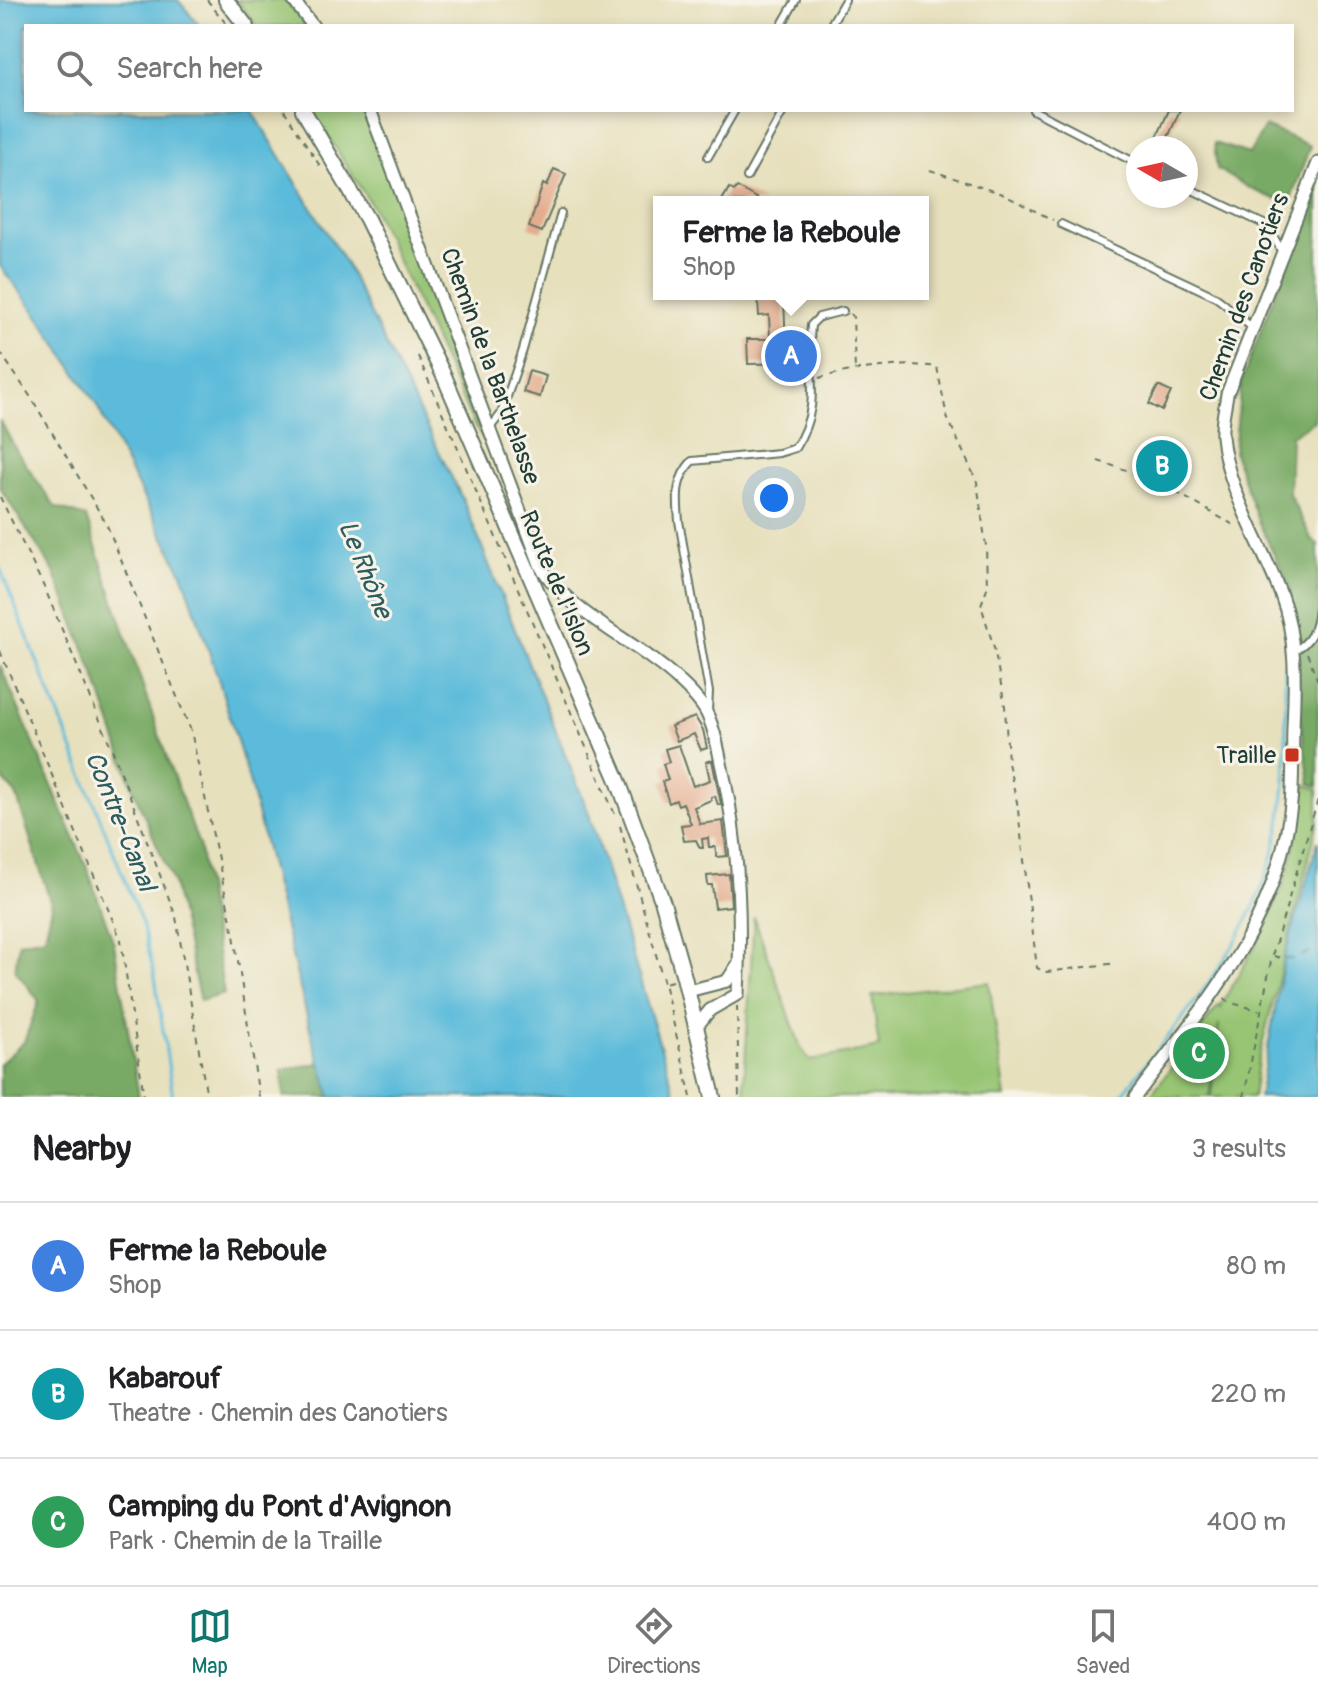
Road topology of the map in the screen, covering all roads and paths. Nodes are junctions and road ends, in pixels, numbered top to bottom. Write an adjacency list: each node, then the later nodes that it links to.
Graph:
1 (207, 0): 6 (path)
2 (226, 0): 7 (street)
3 (293, 0): 8 (street)
4 (796, 0): 9 (lane)
5 (845, 0): 10 (lane)
6 (226, 24)
7 (244, 24)
8 (311, 24)
9 (782, 24)
10 (831, 24)
11 (285, 112): 21 (path)
12 (304, 112): 47 (street, Route de l'Islon)
13 (371, 112): 33 (street, Chemin de la Barthelasse)
14 (734, 112): 17 (lane)
15 (783, 112): 22 (lane)
16 (1037, 112): 18 (lane)
17 (708, 157)
18 (1126, 158)
19 (1318, 163): 26 (street, Chemin des Canotiers)
20 (930, 170): 25 (path)
21 (324, 173)
22 (747, 177)
23 (1198, 193): 26 (lane)
24 (561, 213): 33 (lane)
25 (1061, 224): 28 (lane)
26 (1283, 254): 28 (street, Chemin des Canotiers)
27 (843, 311): 31 (path); 32 (lane)
28 (1254, 328): 36 (street, Chemin des Canotiers)
29 (414, 345): 46 (path)
30 (0, 352): 54 (path)
31 (855, 371): 32 (path); 45 (path)
32 (813, 380): 40 (lane)
33 (490, 428): 40 (street, Chemin de la Barthelasse)
34 (1098, 461): 36 (path)
35 (0, 497): 53 (path)
36 (1254, 531): 39 (street, Chemin des Canotiers)
37 (1318, 609): 39 (lane)
38 (0, 651): 52 (path)
39 (1293, 651): 49 (street, Chemin des Canotiers)
40 (708, 714): 42 (street, Chemin de la Barthelasse)
41 (1318, 799): 43 (path)
42 (740, 956): 47 (street); 48 (street, Chemin de la Barthelasse)
43 (1272, 956): 44 (path); 50 (path)
44 (1284, 959)
45 (1116, 963)
46 (664, 983): 47 (path); 55 (path)
47 (686, 984): 51 (street, Route de l'Islon)
48 (738, 994): 51 (street); 57 (path)
49 (1218, 996): 50 (path); 58 (street, Chemin des Canotiers)
50 (1260, 1010): 59 (path)
51 (697, 1026): 56 (street, Route de l'Islon)
52 (144, 1097)
53 (207, 1097)
54 (259, 1097)
55 (691, 1097)
56 (713, 1097)
57 (739, 1097)
58 (1135, 1097)
59 (1244, 1097)

